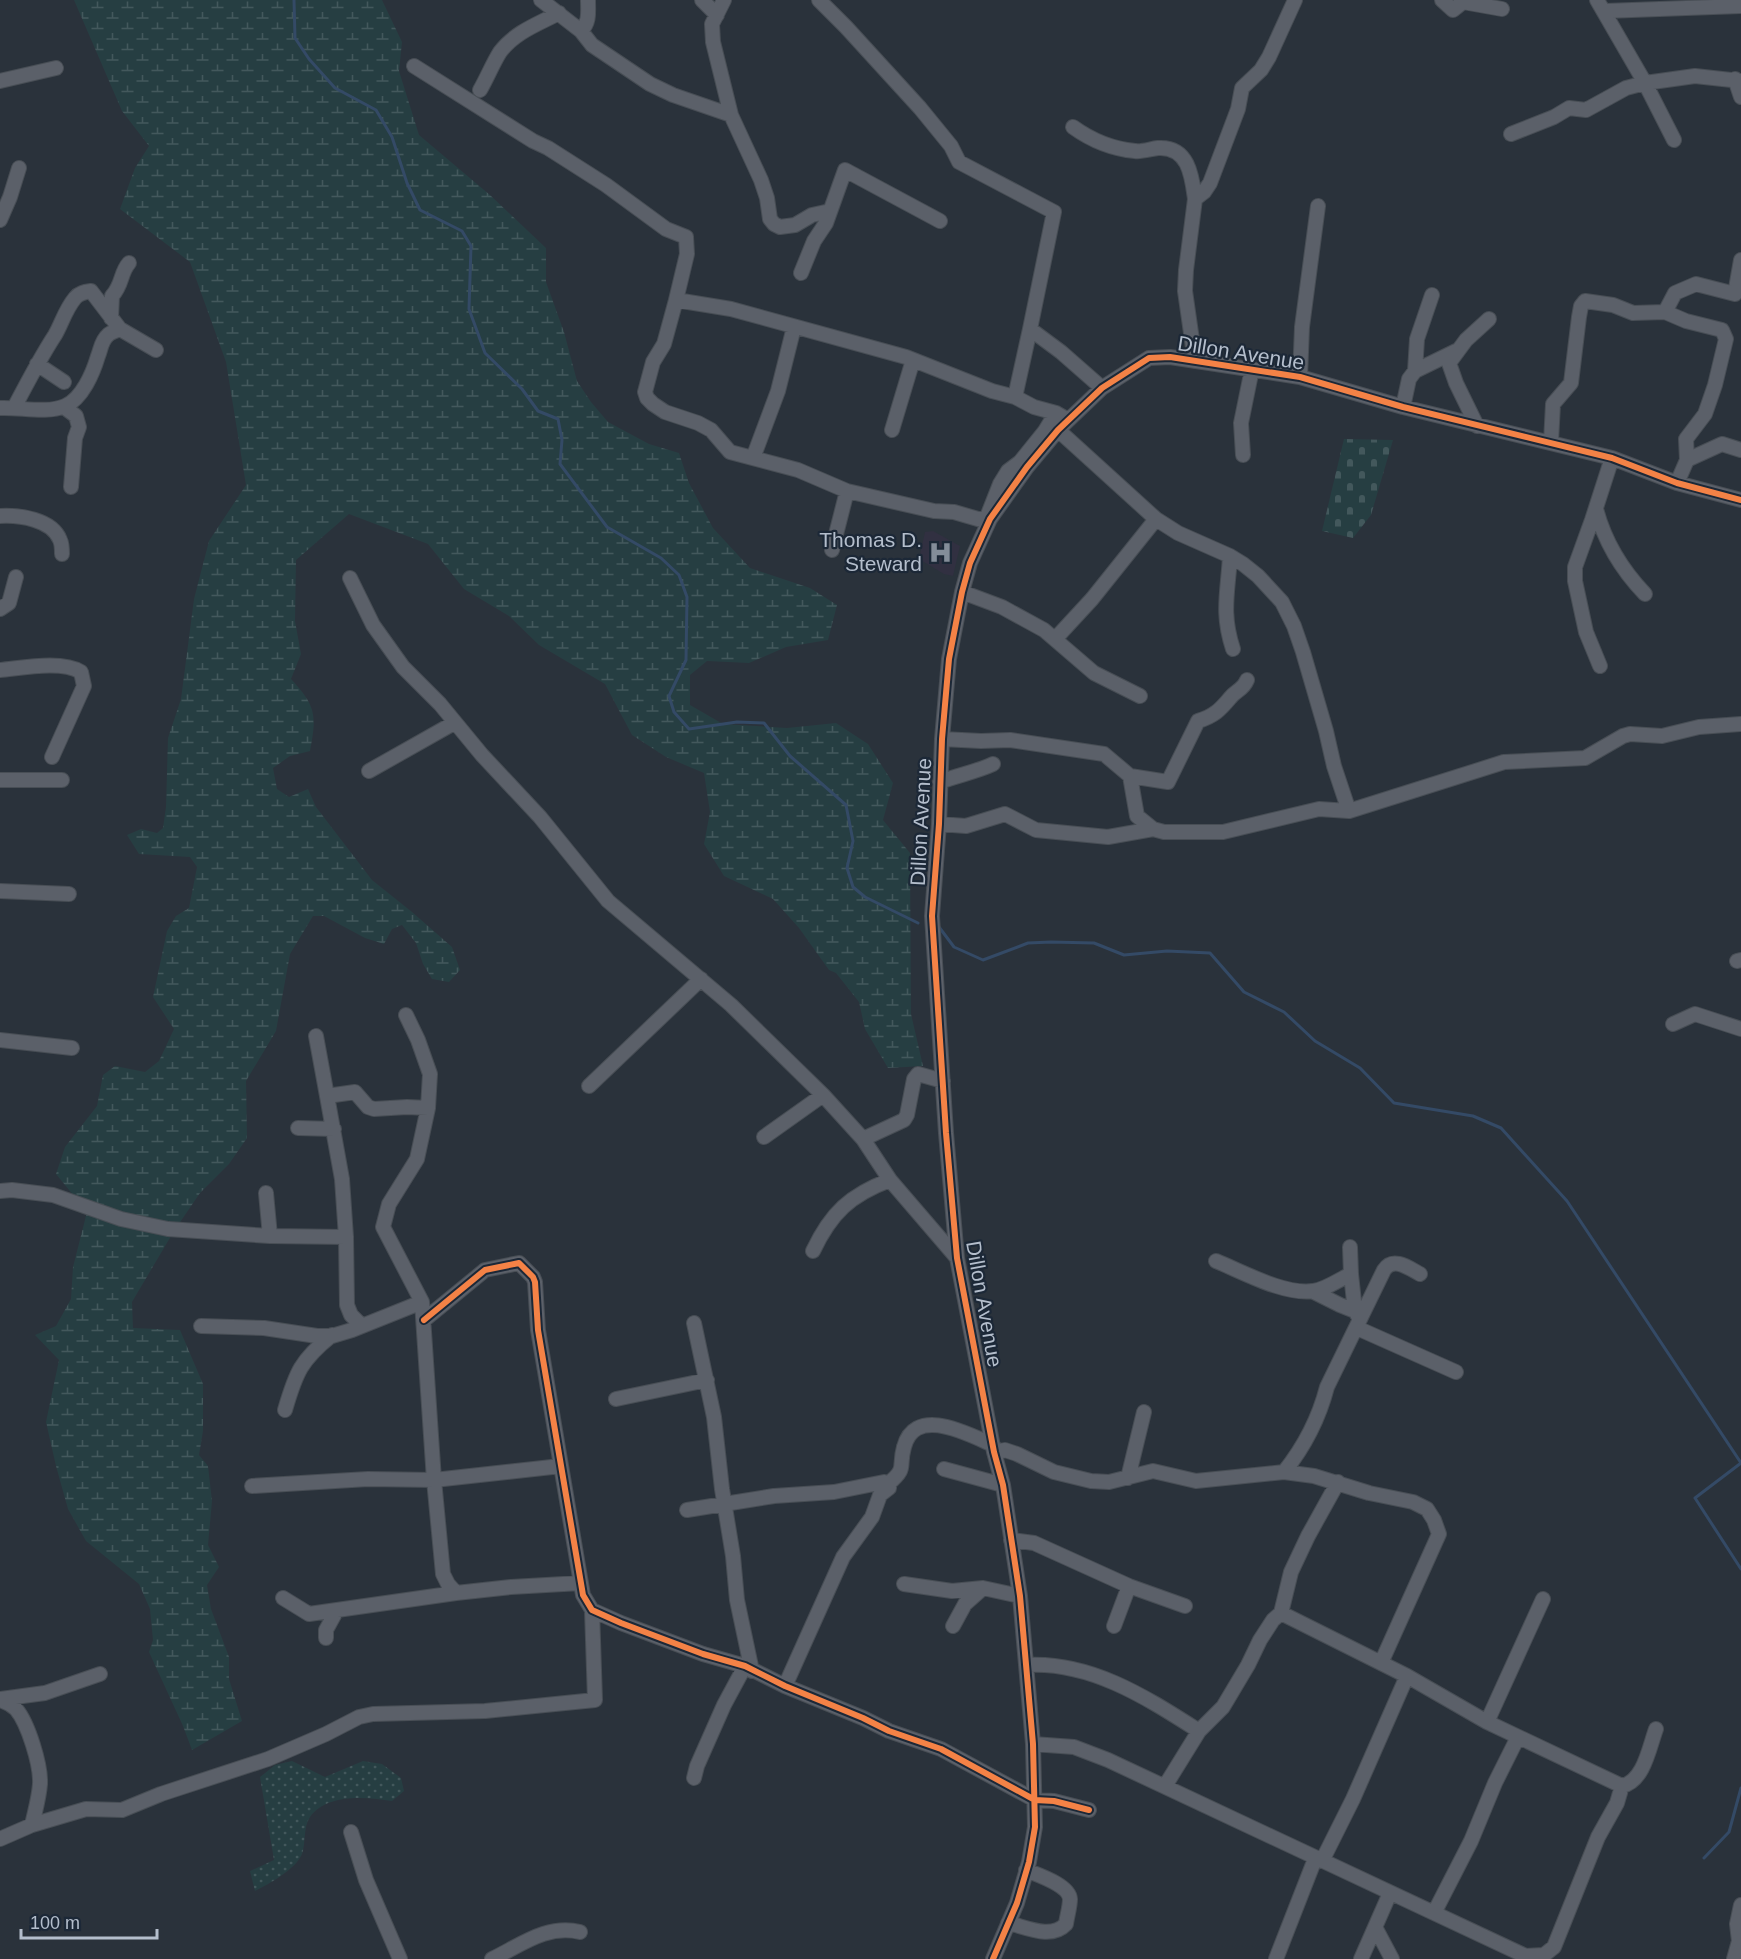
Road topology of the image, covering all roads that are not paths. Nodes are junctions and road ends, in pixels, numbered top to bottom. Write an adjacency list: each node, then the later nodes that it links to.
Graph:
1 (541, 0): 11 (street)
2 (588, 0): 13 (street)
3 (702, 0): 12 (street)
4 (724, 0): 12 (street)
5 (819, 0): 40 (street)
6 (1295, 0): 26 (street)
7 (1442, 0): 10 (street)
8 (1601, 5): 9 (street); 18 (street)
9 (1741, 6)
10 (1502, 9)
11 (559, 13): 13 (street); 19 (street)
12 (717, 15): 21 (street)
13 (581, 31): 21 (street)
14 (414, 66): 35 (street)
15 (56, 68): 17 (street)
16 (1738, 80): 18 (street); 20 (street)
17 (0, 81)
18 (1646, 83): 23 (street); 24 (street)
19 (480, 90)
20 (1741, 97)
21 (731, 115): 28 (street)
22 (1074, 127): 26 (street)
23 (1511, 134)
24 (1674, 140)
25 (19, 168): 29 (street)
26 (1195, 199): 44 (street)
27 (1318, 206): 48 (street)
28 (830, 211): 30 (street); 33 (street)
29 (0, 220)
30 (940, 221)
31 (1741, 260): 36 (street)
32 (129, 263): 38 (street)
33 (801, 273)
34 (1432, 295): 47 (street)
35 (676, 300): 39 (street); 61 (street)
36 (1665, 312): 58 (street); 63 (street)
37 (1489, 319): 42 (street)
38 (116, 323): 41 (street); 45 (street); 52 (street)
39 (794, 327): 43 (street); 61 (street)
40 (1030, 329): 50 (street); 51 (street)
41 (156, 351)
42 (1458, 351): 47 (street); 56 (street)
43 (913, 360): 51 (street); 57 (street)
44 (1195, 361): 46 (street, Dillon Avenue); 50 (street, Dillon Avenue)
45 (37, 364): 49 (street); 54 (street)
46 (1252, 369): 48 (street, Dillon Avenue); 60 (street)
47 (1415, 370): 53 (street)
48 (1300, 377): 53 (street, Dillon Avenue)
49 (64, 381)
50 (1102, 388): 55 (street, Dillon Avenue)
51 (1015, 397): 55 (street)
52 (64, 407): 54 (street); 65 (street)
53 (1403, 407): 56 (street, Dillon Avenue)
54 (7, 408)
55 (1060, 421): 66 (street); 70 (street); 76 (street, Dillon Avenue)
56 (1477, 426): 58 (street, Dillon Avenue)
57 (892, 430)
58 (1551, 442): 62 (street, Dillon Avenue)
59 (1741, 450): 63 (street)
60 (1243, 455)
61 (753, 458): 66 (street)
62 (1612, 458): 64 (street, Dillon Avenue); 68 (street)
63 (1687, 460): 64 (street)
64 (1677, 483): 67 (street, Dillon Avenue)
65 (71, 487)
66 (847, 491): 71 (street)
67 (1741, 500)
68 (1595, 507): 77 (street); 81 (street)
69 (0, 516): 72 (street)
70 (1156, 519): 73 (street); 79 (street)
71 (832, 550)
72 (62, 554)
73 (1230, 556): 80 (street); 95 (street)
74 (16, 577): 78 (street)
75 (350, 578): 85 (street)
76 (962, 592): 79 (street); 87 (street, Dillon Avenue)
77 (1645, 594)
78 (0, 609)
79 (1056, 638): 84 (street)
80 (1233, 649)
81 (1600, 666)
82 (0, 670): 88 (street)
83 (1247, 680): 91 (street)
84 (1140, 696)
85 (454, 723): 90 (street); 100 (street)
86 (1741, 724): 95 (street)
87 (942, 739): 91 (street); 94 (street, Dillon Avenue)
88 (52, 757)
89 (993, 764): 94 (street)
90 (369, 771)
91 (1130, 776): 97 (street)
92 (0, 780): 93 (street)
93 (62, 780)
94 (940, 782): 96 (street, Dillon Avenue)
95 (1349, 811): 97 (street)
96 (939, 824): 97 (street); 107 (street, Dillon Avenue)
97 (1153, 829)
98 (0, 891): 99 (street)
99 (69, 894)
100 (701, 980): 108 (street); 109 (street)
101 (406, 1015): 111 (street)
102 (1672, 1024): 103 (street)
103 (1741, 1029)
104 (316, 1036): 110 (street)
105 (0, 1040): 106 (street)
106 (72, 1048)
107 (943, 1081): 115 (street); 123 (street, Dillon Avenue)
108 (589, 1086)
109 (823, 1095): 114 (street); 115 (street)
110 (327, 1096): 111 (street); 113 (street)
111 (428, 1108): 128 (street)
112 (298, 1128): 113 (street)
113 (334, 1129): 120 (street)
114 (764, 1137)
115 (863, 1139): 116 (street)
116 (890, 1180): 122 (street); 123 (street)
117 (0, 1191): 119 (street)
118 (266, 1193): 119 (street)
119 (270, 1236): 120 (street)
120 (346, 1237): 132 (street)
121 (1350, 1247): 125 (street)
122 (813, 1251)
123 (957, 1258): 140 (street, Dillon Avenue)
124 (1216, 1261): 127 (street)
125 (1351, 1274): 127 (street); 129 (street)
126 (1420, 1274): 129 (street)
127 (1314, 1292): 129 (street)
128 (422, 1302): 130 (street); 132 (street)
129 (1358, 1319): 135 (street); 143 (street)
130 (424, 1320): 141 (street); 145 (street)
131 (694, 1323): 136 (street)
132 (361, 1325): 134 (street)
133 (201, 1326): 134 (street)
134 (332, 1335): 138 (street)
135 (1456, 1372)
136 (707, 1380): 137 (street); 150 (street)
137 (616, 1399)
138 (285, 1410)
139 (1144, 1412): 144 (street)
140 (994, 1448): 144 (street); 147 (street); 148 (street, Dillon Avenue)
141 (561, 1466): 145 (street); 153 (street)
142 (944, 1469): 148 (street)
143 (1284, 1472): 144 (street); 146 (street)
144 (1128, 1478)
145 (434, 1480): 149 (street); 157 (street)
146 (1338, 1482): 164 (street); 168 (street)
147 (888, 1484): 150 (street); 173 (street)
148 (1003, 1485): 152 (street, Dillon Avenue)
149 (252, 1486)
150 (725, 1506): 151 (street); 170 (street)
151 (687, 1510)
152 (1011, 1540): 155 (street); 158 (street, Dillon Avenue)
153 (581, 1583): 157 (street); 163 (street)
154 (904, 1584): 156 (street)
155 (1129, 1586): 161 (street); 166 (street)
156 (983, 1588): 158 (street); 165 (street)
157 (456, 1593): 162 (street)
158 (1020, 1596): 169 (street, Dillon Avenue)
159 (283, 1598): 162 (street)
160 (1543, 1599): 175 (street)
161 (1185, 1606)
162 (337, 1610): 167 (street)
163 (592, 1610): 170 (street); 185 (street)
164 (1281, 1613): 168 (street); 177 (street)
165 (953, 1626)
166 (1114, 1626)
167 (326, 1638)
168 (1381, 1663): 172 (street)
169 (1026, 1665): 177 (street); 179 (street, Dillon Avenue)
170 (749, 1668): 173 (street); 180 (street)
171 (100, 1674): 174 (street)
172 (1407, 1676): 175 (street); 188 (street)
173 (785, 1686): 183 (street)
174 (0, 1700): 185 (street)
175 (1487, 1722): 178 (street)
176 (1656, 1729): 182 (street)
177 (1199, 1731): 181 (street)
178 (1518, 1737): 182 (street); 192 (street)
179 (1033, 1744): 181 (street); 183 (street, Dillon Avenue)
180 (694, 1778)
181 (1165, 1786): 188 (street)
182 (1622, 1786): 197 (street)
183 (1035, 1800): 184 (street); 189 (street, Dillon Avenue)
184 (1089, 1810)
185 (32, 1825): 187 (street)
186 (351, 1832): 198 (street)
187 (0, 1839)
188 (1318, 1860): 190 (street); 201 (street)
189 (1026, 1870): 193 (street, Dillon Avenue); 193 (street)
190 (1390, 1893): 192 (street); 194 (street)
191 (1741, 1905): 204 (street)
192 (1434, 1913): 197 (street)
193 (1008, 1923): 200 (street, Dillon Avenue)
194 (1375, 1927): 196 (street); 203 (street)
195 (580, 1932): 199 (street)
196 (1363, 1955): 202 (street)
197 (1528, 1957)
198 (400, 1959)
199 (492, 1959)
200 (993, 1959)
201 (1276, 1959)
202 (1377, 1959)
203 (1392, 1959)
204 (1734, 1959)

